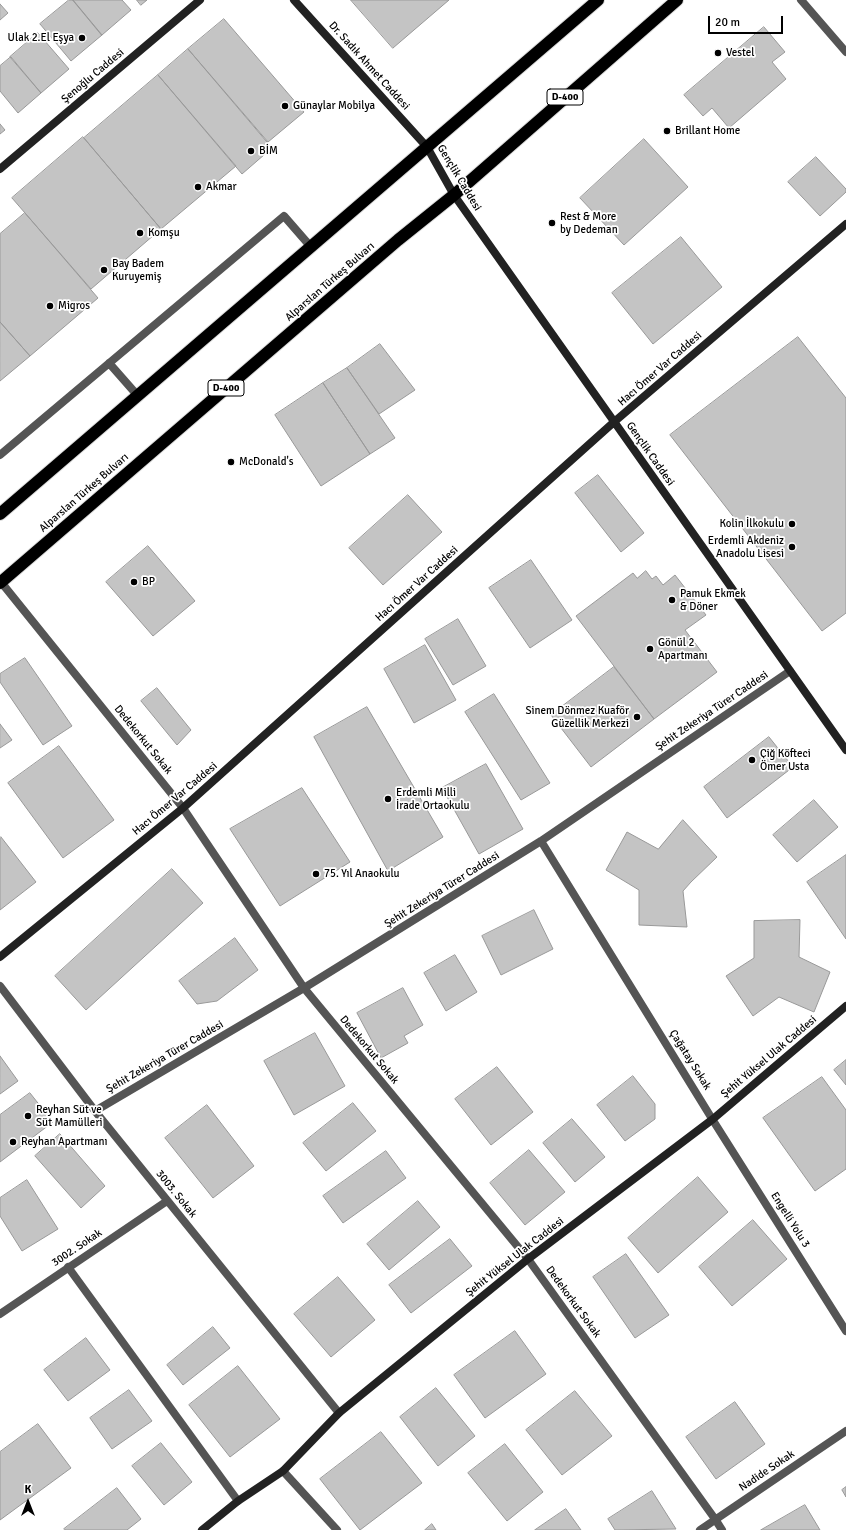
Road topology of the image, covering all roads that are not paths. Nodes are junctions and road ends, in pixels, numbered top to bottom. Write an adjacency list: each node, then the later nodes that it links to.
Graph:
1 (200, 0): 8 (street, Şenoğlu Caddesi)
2 (294, 0): 7 (street, Dr. Sadık Ahmet Caddesi)
3 (598, 0): 7 (highway)
4 (676, 0): 9 (highway, Alparslan Türkeş Bulvarı / D-400)
5 (800, 0): 6 (street)
6 (846, 52)
7 (427, 147): 9 (street, Gençlik Caddesi); 11 (highway)
8 (0, 169)
9 (454, 195): 14 (street, Gençlik Caddesi); 17 (highway, Alparslan Türkeş Bulvarı / D-400)
10 (846, 224): 14 (street, Hacı Ömer Var Caddesi)
11 (311, 247): 12 (street); 13 (highway)
12 (109, 363): 13 (street); 15 (street)
13 (138, 396): 16 (highway)
14 (614, 422): 18 (street, Gençlik Caddesi); 20 (street, Hacı Ömer Var Caddesi)
15 (0, 455)
16 (0, 514)
17 (1, 583): 20 (street, Dedekorkut Sokak)
18 (790, 671): 19 (street, Gençlik Caddesi); 21 (street, Şehit Zekeriya Türer Caddesi)
19 (846, 750)
20 (183, 808): 22 (street, Hacı Ömer Var Caddesi); 24 (street, Dedekorkut Sokak)
21 (541, 841): 24 (street, Şehit Zekeriya Türer Caddesi); 27 (street, Çağatay Sokak)
22 (0, 957)
23 (0, 986): 26 (street, 3003. Sokak)
24 (304, 988): 26 (street, Şehit Zekeriya Türer Caddesi); 29 (street, Dedekorkut Sokak)
25 (846, 1006): 27 (street, Şehit Yüksel Ulak Caddesi)
26 (95, 1111): 28 (street, 3003. Sokak)
27 (714, 1120): 29 (street, Şehit Yüksel Ulak Caddesi); 32 (street, Engelli Yolu 3)
28 (167, 1201): 30 (street, 3002. Sokak); 33 (street, 3003. Sokak)
29 (528, 1259): 33 (street, Şehit Yüksel Ulak Caddesi); 37 (street, Dedekorkut Sokak)
30 (68, 1267): 31 (street, 3002. Sokak); 36 (street)
31 (0, 1314)
32 (846, 1331)
33 (339, 1413): 35 (street, Şehit Yüksel Ulak Caddesi)
34 (846, 1431): 37 (street, Nadide Sokak)
35 (283, 1470): 36 (street, Şehit Yüksel Ulak Caddesi); 39 (street)
36 (238, 1501): 38 (street, Şehit Yüksel Ulak Caddesi)
37 (715, 1519): 40 (street, Nadide Sokak); 41 (street, Dedekorkut Sokak)
38 (202, 1530)
39 (336, 1530)
40 (700, 1530)
41 (722, 1530)

